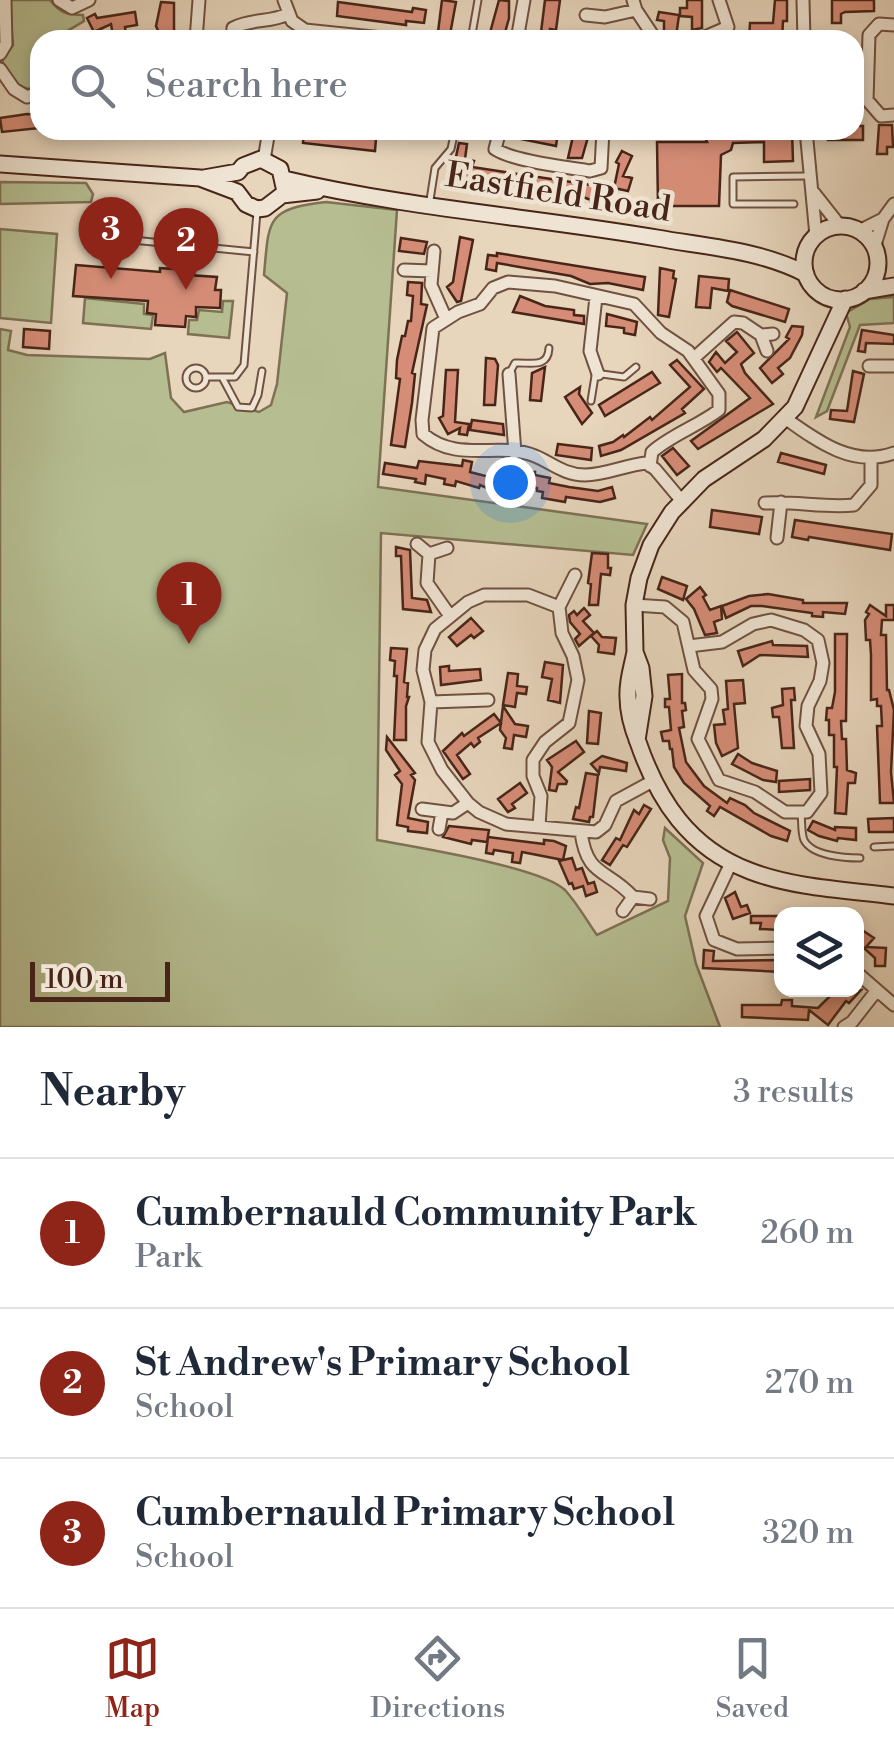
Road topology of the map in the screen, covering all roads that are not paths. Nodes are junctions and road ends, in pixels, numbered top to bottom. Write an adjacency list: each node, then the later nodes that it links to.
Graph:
1 (5, 0): 22 (street)
2 (58, 0): 3 (street)
3 (89, 0)
4 (200, 0): 14 (street)
5 (284, 0): 11 (street)
6 (478, 0): 17 (lane)
7 (524, 0): 18 (street)
8 (719, 0): 20 (street)
9 (803, 0): 21 (street)
10 (634, 5): 12 (street); 19 (street)
11 (288, 14): 15 (street); 16 (street)
12 (586, 15)
13 (894, 25): 25 (street)
14 (197, 30)
15 (234, 30)
16 (305, 30)
17 (473, 30)
18 (519, 30)
19 (650, 30)
20 (719, 30)
21 (804, 30)
22 (0, 54)
23 (0, 70): 24 (street)
24 (30, 95)
25 (894, 115)
26 (267, 140): 31 (street)
27 (453, 140): 39 (lane)
28 (497, 140): 29 (street)
29 (602, 140)
30 (806, 140): 34 (street)
31 (264, 160): 33 (street); 36 (street)
32 (0, 164): 35 (street)
33 (238, 172): 35 (street); 37 (street)
34 (808, 176): 38 (street); 40 (lane)
35 (200, 178): 37 (street)
36 (283, 187): 39 (street, Eastfield Road); 42 (street)
37 (236, 192): 42 (street)
38 (814, 193): 44 (street); 47 (street)
39 (430, 204): 51 (street, Eastfield Road)
40 (794, 204)
41 (894, 204): 43 (street)
42 (257, 209): 49 (lane)
43 (882, 218): 45 (street); 50 (street)
44 (840, 226): 45 (street); 47 (street)
45 (859, 231): 50 (street)
46 (92, 236): 49 (lane)
47 (812, 241): 51 (street, Eastfield Road); 54 (street)
48 (434, 251): 53 (street)
49 (254, 252): 73 (lane)
50 (876, 255): 55 (street); 57 (street)
51 (776, 258): 54 (street, Eastfield Road)
52 (404, 270): 53 (street)
53 (432, 271): 61 (street)
54 (806, 274): 58 (street)
55 (894, 278)
56 (894, 286): 57 (street)
57 (864, 291): 60 (street)
58 (824, 296): 60 (street); 62 (street)
59 (596, 297): 61 (street); 65 (street); 71 (street)
60 (845, 300): 62 (street)
61 (446, 320): 76 (street)
62 (830, 328): 75 (street)
63 (549, 348): 70 (lane)
64 (766, 351): 65 (street)
65 (694, 358): 79 (street)
66 (869, 366): 67 (street)
67 (894, 366)
68 (636, 367): 71 (lane)
69 (262, 371): 73 (lane)
70 (510, 374): 76 (street)
71 (598, 374): 74 (lane)
72 (206, 377): 72 (lane); 73 (lane)
73 (223, 379)
74 (591, 401)
75 (785, 418): 78 (street); 80 (street)
76 (515, 453): 79 (street)
77 (894, 453): 78 (street)
78 (871, 458): 81 (street)
79 (650, 466): 80 (street)
80 (681, 500): 88 (street)
81 (782, 502): 82 (street); 83 (street)
82 (766, 503)
83 (777, 538)
84 (417, 544): 86 (street)
85 (447, 548): 86 (street)
86 (429, 554): 90 (street)
87 (574, 575): 89 (street)
88 (634, 605): 91 (street); 94 (street)
89 (558, 607): 90 (street); 99 (street)
90 (450, 616): 93 (street)
91 (689, 646): 98 (street); 98 (street)
92 (488, 700): 93 (street)
93 (432, 702): 95 (street)
94 (652, 782): 101 (street); 105 (street)
95 (468, 803): 97 (street); 99 (street)
96 (422, 809): 97 (street)
97 (442, 812): 100 (street)
98 (801, 814): 104 (lane)
99 (539, 826): 101 (street)
100 (439, 829)
101 (581, 832): 107 (street)
102 (894, 846): 103 (lane)
103 (874, 847)
104 (860, 858)
105 (730, 863): 106 (street); 110 (street)
106 (894, 896)
107 (633, 897): 108 (street); 109 (street)
108 (650, 899)
109 (623, 911)
110 (774, 948)
111 (864, 979): 112 (street)
112 (877, 990): 113 (street); 114 (street)
113 (894, 1005)
114 (844, 1027)

